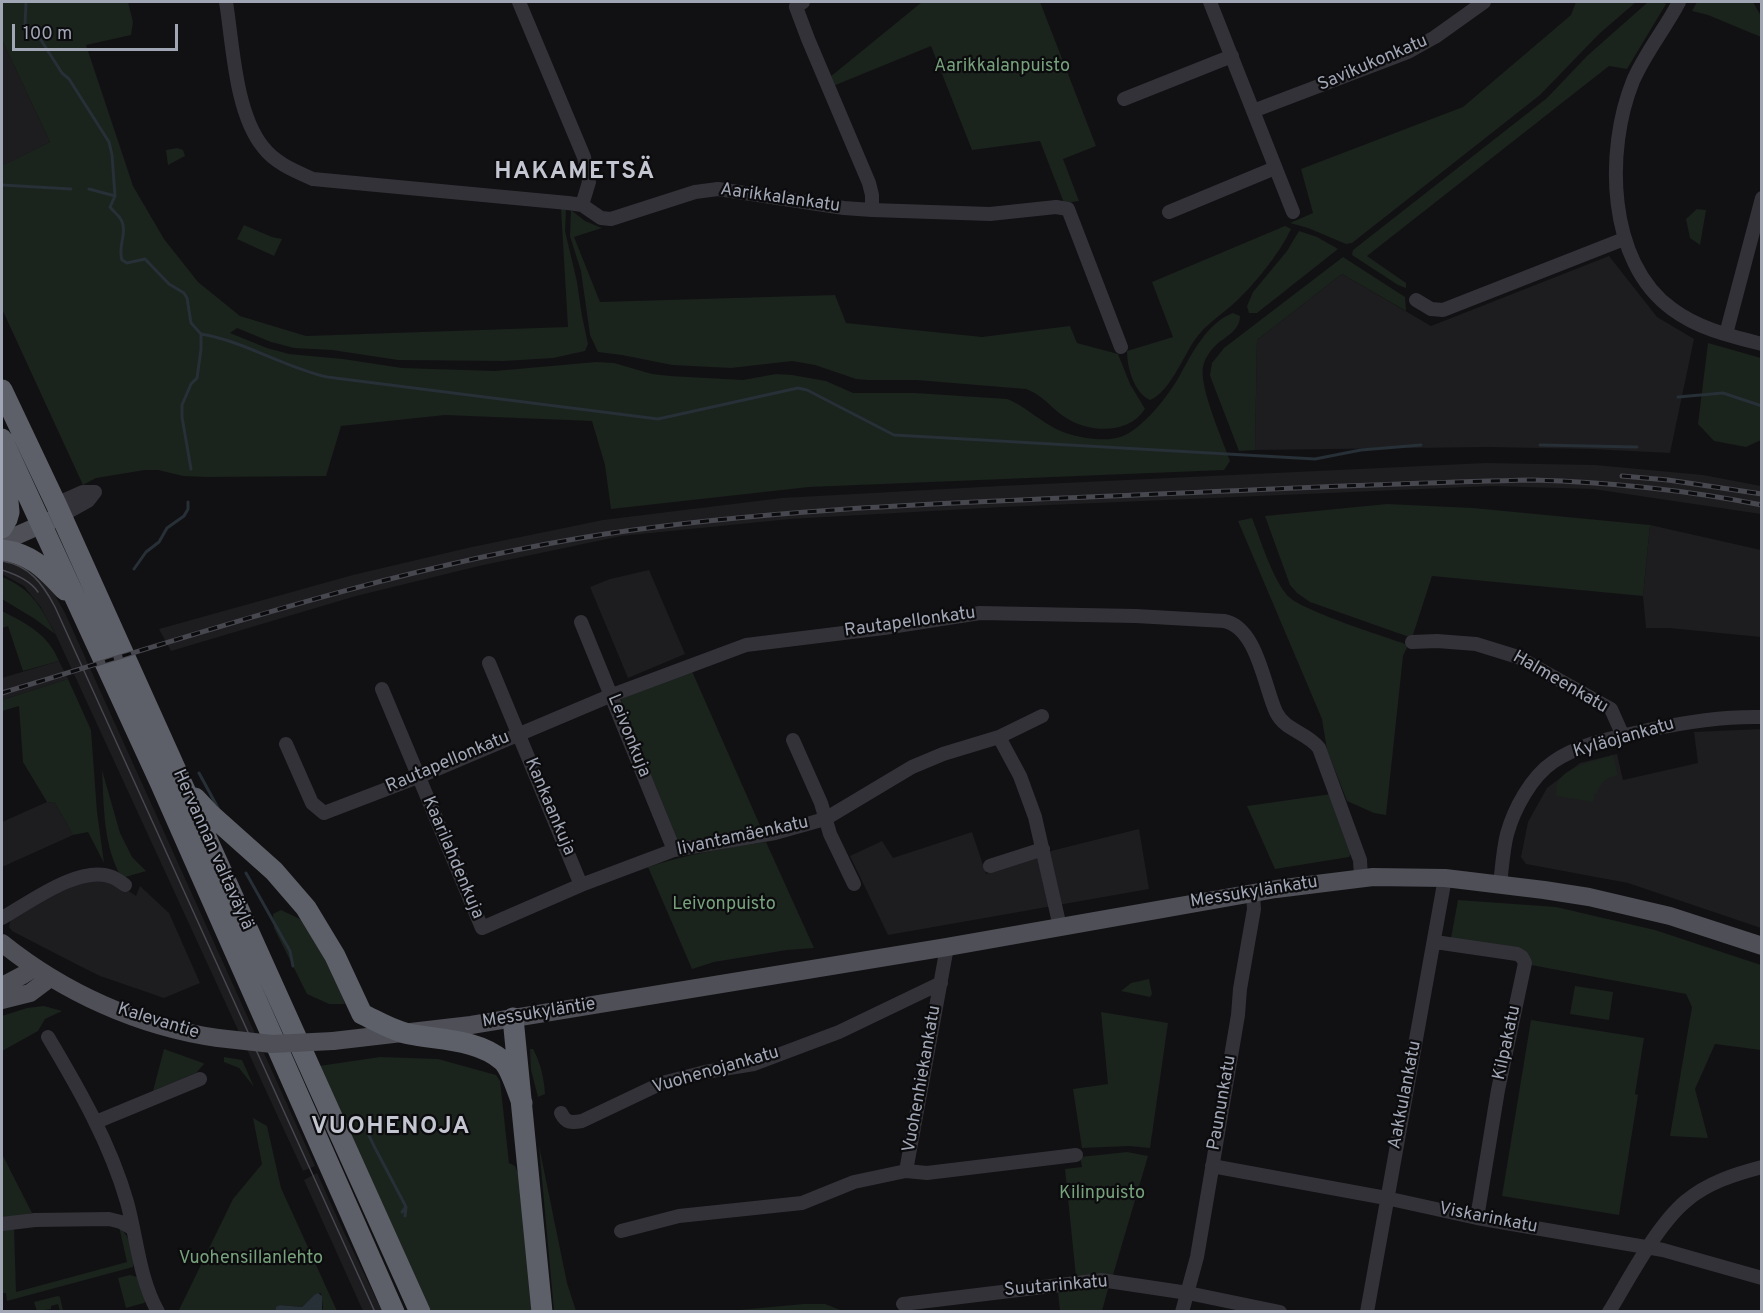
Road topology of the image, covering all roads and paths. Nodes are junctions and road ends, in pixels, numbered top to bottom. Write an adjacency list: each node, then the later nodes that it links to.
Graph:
1 (226, 2): 12 (street, Aarikkalankatu)
2 (519, 2): 12 (street)
3 (1210, 2): 7 (street)
4 (1484, 2): 9 (street, Savikukonkatu)
5 (1679, 2): 16 (street)
6 (800, 4): 13 (street)
7 (1232, 56): 8 (street); 9 (street)
8 (1124, 99)
9 (1253, 111): 10 (street)
10 (1275, 168): 14 (street); 15 (street)
11 (1761, 198): 18 (street)
12 (582, 205): 13 (street, Aarikkalankatu)
13 (872, 210): 20 (street, Aarikkalankatu)
14 (1169, 212)
15 (1293, 212)
16 (1624, 239): 17 (street); 18 (street)
17 (1416, 300)
18 (1726, 334): 19 (street)
19 (1761, 344)
20 (1121, 347)
21 (2, 390): 23 (highway, Hervannan valtaväylä)
22 (2, 440): 24 (highway, Hervannan valtaväylä); 25 (highway)
23 (59, 510): 24 (main road); 42 (highway, Hervannan valtaväylä)
24 (39, 520): 25 (main road); 26 (main road); 28 (highway, Hervannan valtaväylä)
25 (2, 530)
26 (2, 542)
27 (2, 550): 28 (highway)
28 (74, 600): 89 (highway, Hervannan valtaväylä)
29 (581, 622): 33 (street, Leivonkuja)
30 (1412, 642): 37 (street, Halmeenkatu)
31 (489, 663): 36 (street, Kankaankuja)
32 (382, 689): 41 (street, Kaarilahdenkuja)
33 (612, 695): 36 (street, Rautapellonkatu); 45 (street, Leivonkuja); 47 (street, Rautapellonkatu)
34 (1042, 716): 38 (street, Iivantamäenkatu)
35 (1761, 717): 37 (street, Kyläojankatu)
36 (518, 734): 41 (street, Rautapellonkatu); 52 (street, Kankaankuja)
37 (1623, 736): 50 (street, Kyläojankatu)
38 (999, 737): 43 (street, Iivantamäenkatu); 44 (street)
39 (794, 740): 43 (street)
40 (286, 744): 41 (street, Rautapellonkatu)
41 (417, 777): 56 (street, Kaarilahdenkuja)
42 (184, 787): 68 (highway); 90 (highway, Hervannan valtaväylä)
43 (825, 819): 45 (street, Iivantamäenkatu); 49 (street)
44 (1043, 849): 46 (street); 55 (street)
45 (674, 850): 52 (street, Iivantamäenkatu)
46 (990, 866)
47 (1361, 878): 48 (main road, Messukylänkatu); 53 (main road, Messukylänkatu)
48 (1444, 878): 50 (main road, Messukylänkatu); 57 (street, Aakkulankatu)
49 (854, 884)
50 (1500, 884): 59 (main road, Messukylänkatu)
51 (124, 885): 54 (street)
52 (581, 885): 56 (street, Iivantamäenkatu)
53 (1253, 893): 55 (main road, Messukylänkatu); 76 (street, Paununkatu)
54 (2, 918)
55 (1060, 927): 60 (main road, Messukylänkatu)
56 (482, 928)
57 (1435, 942): 79 (street, Aakkulankatu); 80 (street, Kilpakatu)
58 (2, 943): 61 (main road, Kalevantie)
59 (1761, 946)
60 (947, 947): 63 (main road, Messukylänkatu); 64 (street, Vuohenhiekankatu)
61 (34, 968): 62 (main road, Kalevantie); 65 (main road)
62 (50, 978): 66 (main road); 70 (main road, Kalevantie, bridge)
63 (745, 979): 67 (main road, Messukyläntie)
64 (940, 983): 73 (street, Vuohenojankatu); 78 (street, Vuohenhiekankatu)
65 (2, 986)
66 (2, 1000)
67 (513, 1018): 68 (main road, Messukyläntie); 72 (highway)
68 (406, 1034): 70 (main road, Messukyläntie); 72 (highway)
69 (48, 1037): 74 (street)
70 (333, 1041)
71 (200, 1079): 74 (street)
72 (522, 1103): 91 (highway)
73 (561, 1113)
74 (96, 1122): 82 (street)
75 (1076, 1155): 78 (street)
76 (1212, 1166): 79 (street, Viskarinkatu); 86 (street, Paununkatu)
77 (1761, 1167): 84 (street)
78 (906, 1171): 83 (street, Vuohenhiekankatu)
79 (1386, 1198): 80 (street, Viskarinkatu); 94 (street, Aakkulankatu)
80 (1478, 1218): 84 (street, Viskarinkatu)
81 (2, 1224): 82 (street)
82 (132, 1228): 88 (street)
83 (621, 1231)
84 (1649, 1248): 85 (street, Viskarinkatu); 95 (street)
85 (1761, 1278)
86 (1188, 1293): 87 (street, Suutarinkatu); 92 (street, Paununkatu); 93 (street, Suutarinkatu)
87 (903, 1304)
88 (158, 1311)
89 (394, 1311)
90 (420, 1311)
91 (542, 1311)
92 (1182, 1311)
93 (1280, 1311)
94 (1367, 1311)
95 (1609, 1311)

